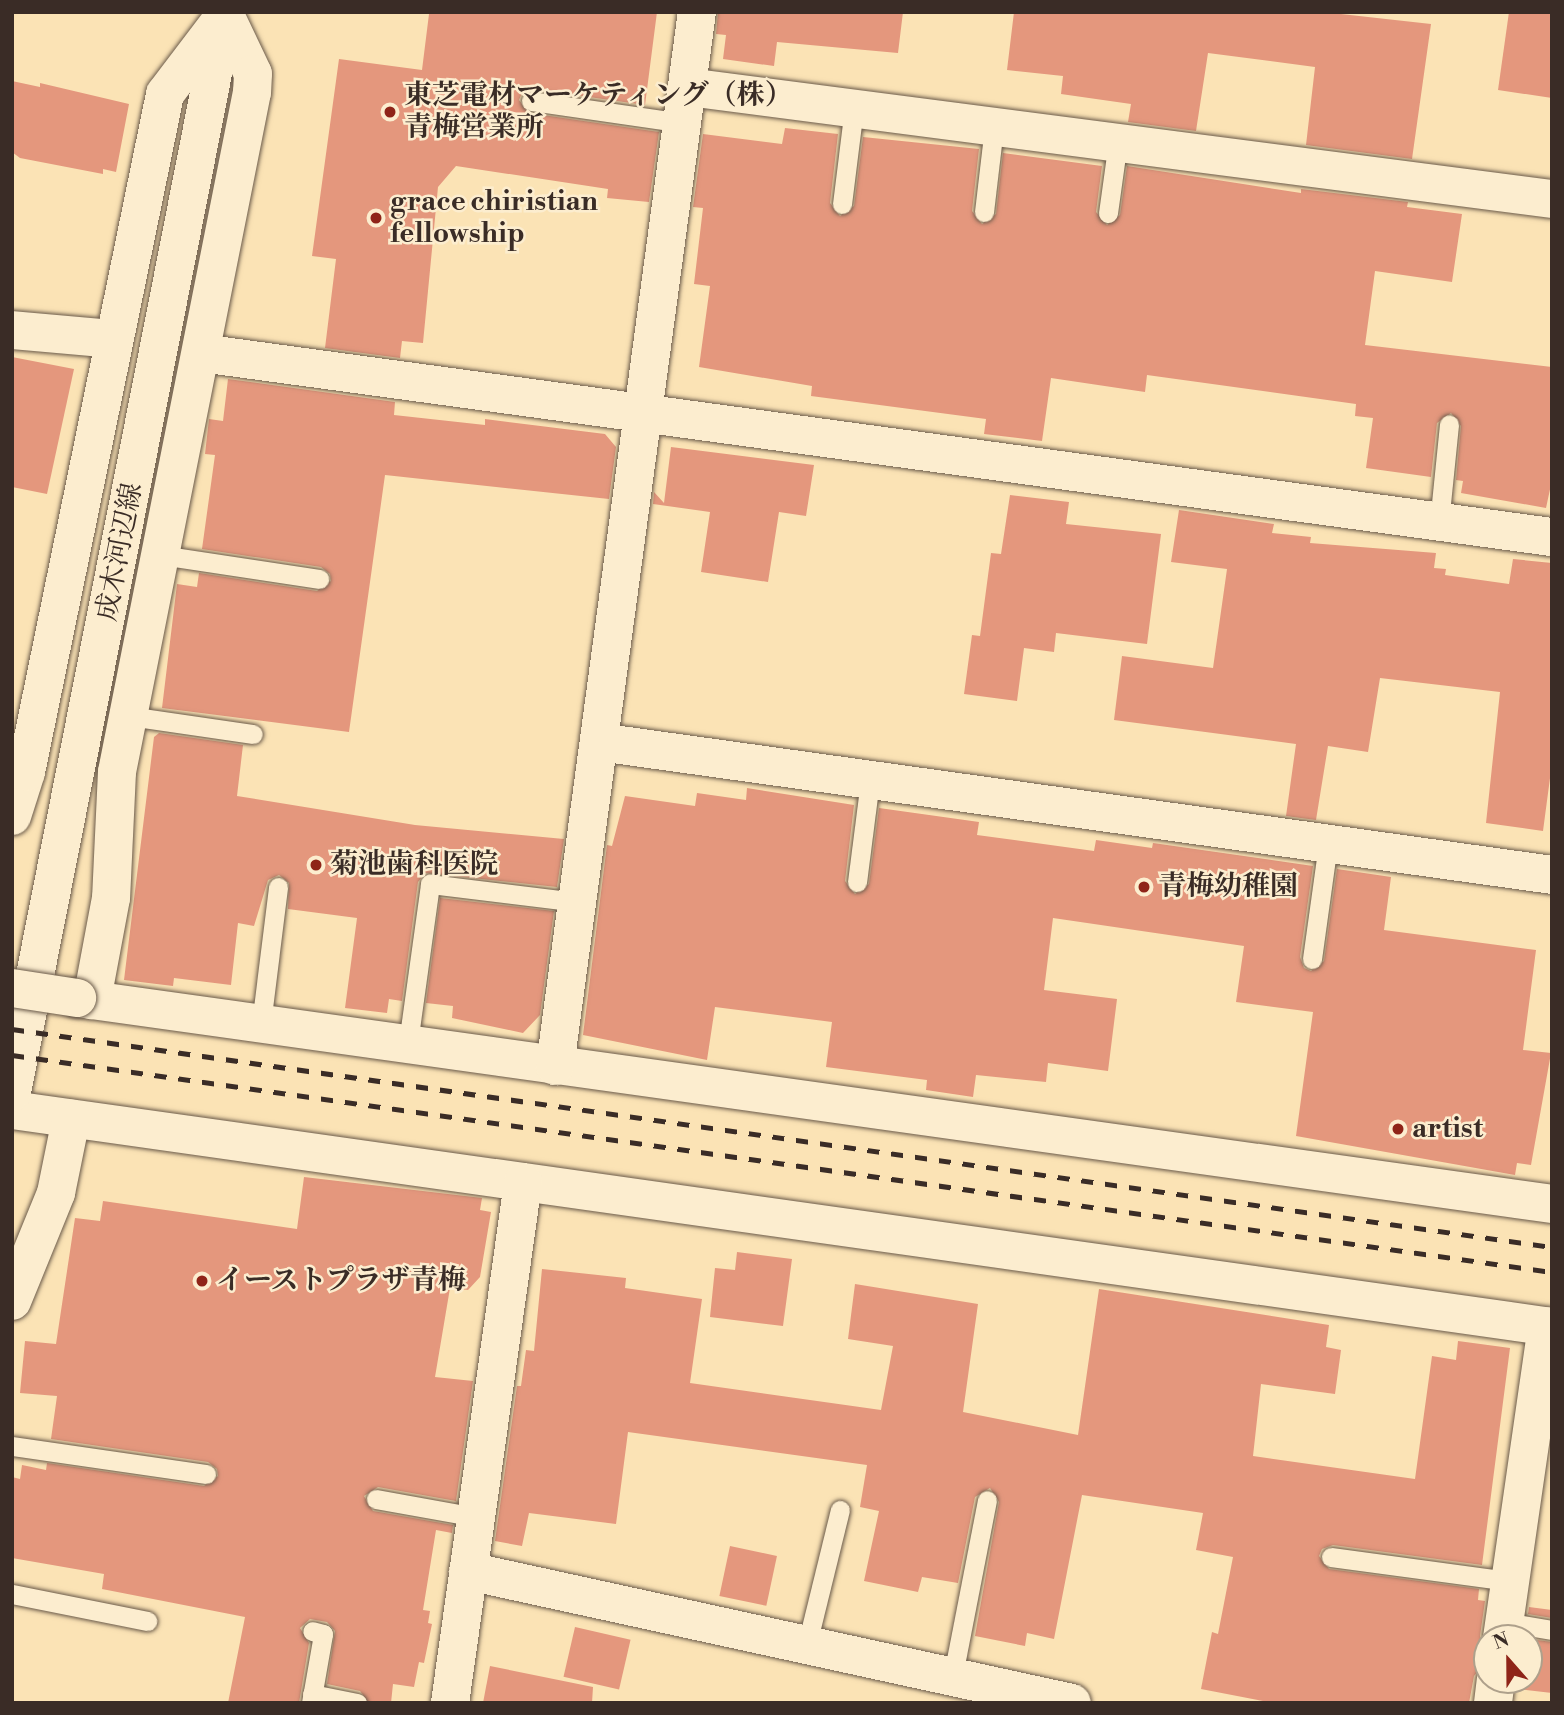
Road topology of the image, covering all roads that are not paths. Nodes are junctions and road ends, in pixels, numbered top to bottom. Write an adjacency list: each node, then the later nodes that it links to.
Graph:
1 (697, 12): 4 (street)
2 (225, 13): 13 (street); 14 (street); 38 (street, 成木河辺線)
3 (531, 101): 4 (lane)
4 (686, 105): 5 (street); 15 (street)
5 (854, 108): 6 (street); 9 (lane)
6 (994, 127): 7 (street); 10 (lane)
7 (1118, 141): 8 (street); 11 (lane)
8 (1552, 199)
9 (842, 204)
10 (984, 212)
11 (1108, 213)
12 (12, 330): 13 (street)
13 (113, 339): 24 (street)
14 (201, 353): 15 (street); 19 (street)
15 (643, 414): 17 (street); 23 (street)
16 (1449, 425): 17 (lane)
17 (1438, 523): 18 (street)
18 (1552, 537)
19 (161, 555): 20 (lane); 21 (street)
20 (319, 579)
21 (129, 716): 22 (lane); 34 (street)
22 (253, 734)
23 (599, 742): 25 (street); 31 (street)
24 (19, 771): 26 (street)
25 (870, 780): 27 (street); 29 (lane)
26 (12, 816)
27 (1328, 844): 28 (street); 32 (lane)
28 (1552, 875)
29 (856, 882)
30 (278, 887): 35 (lane)
31 (576, 902): 36 (lane); 37 (street)
32 (1312, 959)
33 (12, 988): 34 (street, bridge)
34 (85, 999): 35 (street)
35 (261, 1024): 36 (street)
36 (408, 1043): 37 (street)
37 (555, 1066): 42 (street)
38 (12, 1092)
39 (12, 1110): 40 (street)
40 (62, 1117): 41 (street); 43 (street)
41 (523, 1182): 44 (street); 50 (street)
42 (1552, 1204)
43 (12, 1301)
44 (1549, 1327): 53 (street)
45 (12, 1446): 46 (lane)
46 (206, 1474)
47 (376, 1499): 50 (lane)
48 (987, 1500): 59 (lane)
49 (840, 1510): 58 (lane)
50 (476, 1517): 52 (street)
51 (1331, 1557): 53 (lane)
52 (468, 1571): 58 (street); 63 (street)
53 (1509, 1581): 56 (street)
54 (12, 1594): 55 (lane)
55 (147, 1621)
56 (1504, 1624)
57 (312, 1632): 60 (lane)
58 (807, 1644): 59 (street)
59 (953, 1675): 61 (street)
60 (312, 1699): 62 (lane)
61 (1064, 1702)
62 (357, 1703)
63 (450, 1703)

